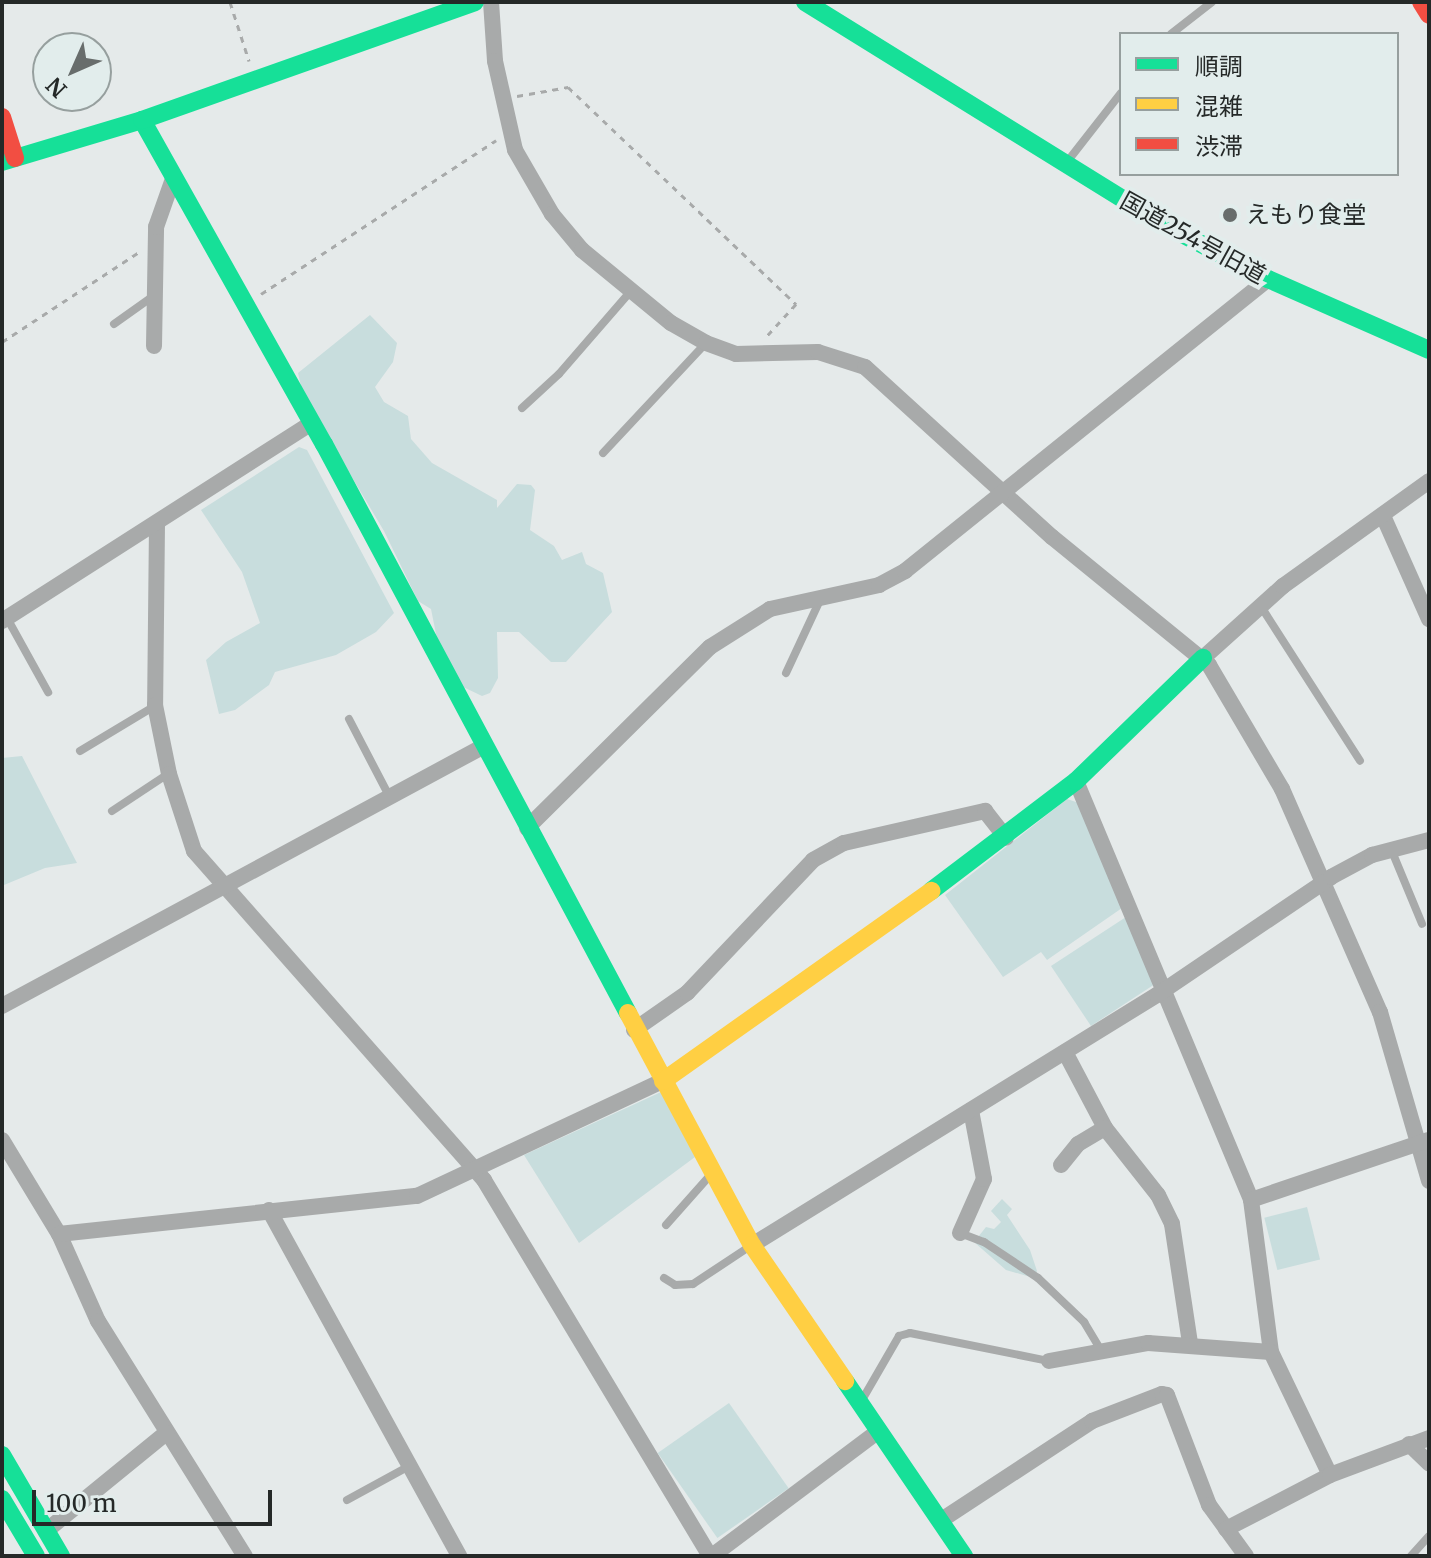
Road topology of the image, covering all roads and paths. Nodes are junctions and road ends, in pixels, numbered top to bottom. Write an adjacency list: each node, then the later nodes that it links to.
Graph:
1 (230, 2): 9 (path)
2 (475, 2): 9 (main road)
3 (491, 2): 11 (street)
4 (805, 2): 16 (main road, 国道254号旧道)
5 (1212, 2): 8 (lane)
6 (1421, 2): 7 (main road)
7 (1429, 14)
8 (1174, 32)
9 (255, 79): 13 (main road)
10 (1119, 96): 16 (lane)
11 (502, 99): 14 (street); 28 (path)
12 (2, 117): 15 (main road)
13 (142, 120): 15 (main road); 17 (main road)
14 (509, 132): 20 (street); 22 (path)
15 (8, 160)
16 (1064, 165): 19 (main road, 国道254号旧道)
17 (174, 176): 18 (street); 22 (main road)
18 (155, 242): 21 (street); 24 (path)
19 (1268, 279): 27 (main road, 国道254号旧道); 33 (street)
20 (631, 291): 25 (street); 29 (lane)
21 (156, 295): 23 (lane); 26 (street)
22 (244, 305): 30 (main road)
23 (114, 324)
24 (2, 342)
25 (706, 343): 28 (street); 31 (lane)
26 (154, 346)
27 (1429, 350)
28 (749, 354): 33 (street)
29 (522, 408)
30 (312, 423): 35 (street); 45 (main road)
31 (603, 453)
32 (1429, 481): 34 (street)
33 (1004, 490): 36 (street); 40 (street)
34 (1384, 518): 37 (street); 39 (street)
35 (157, 524): 38 (street); 43 (street)
36 (821, 598): 41 (lane); 52 (street)
37 (1260, 605): 40 (street); 47 (lane)
38 (5, 619): 42 (lane)
39 (1429, 619)
40 (1203, 658): 49 (main road); 56 (street)
41 (786, 673)
42 (48, 692)
43 (155, 705): 46 (lane); 48 (street)
44 (349, 719): 50 (lane)
45 (484, 746): 50 (street); 52 (main road)
46 (80, 751)
47 (1360, 761)
48 (169, 774): 51 (lane); 57 (street)
49 (1076, 781): 53 (main road); 59 (street)
50 (390, 797): 57 (street)
51 (112, 811)
52 (527, 828): 61 (main road)
53 (1006, 838): 61 (street); 63 (main road)
54 (1429, 840): 55 (street)
55 (1391, 848): 56 (street); 58 (lane)
56 (1323, 882): 59 (street); 67 (street)
57 (222, 888): 60 (street); 69 (street)
58 (1422, 924)
59 (1164, 990): 62 (street); 72 (street)
60 (2, 1006)
61 (634, 1030): 63 (main road)
62 (1065, 1052): 64 (street); 65 (street)
63 (663, 1081): 69 (street); 70 (main road)
64 (971, 1110): 75 (street); 77 (street)
65 (1105, 1128): 68 (street); 79 (street)
66 (2, 1140): 76 (street)
67 (1424, 1142): 71 (street); 72 (street)
68 (1061, 1165)
69 (474, 1169): 73 (street); 102 (street)
70 (713, 1172): 74 (lane); 77 (main road)
71 (1429, 1181)
72 (1251, 1200): 80 (street)
73 (269, 1210): 76 (street); 90 (street)
74 (666, 1225)
75 (960, 1233): 81 (lane)
76 (59, 1234): 85 (street)
77 (752, 1245): 78 (lane); 83 (main road)
78 (664, 1278)
79 (1190, 1343): 80 (street); 81 (street)
80 (1271, 1352): 91 (street)
81 (1102, 1353): 82 (street)
82 (1049, 1361): 83 (lane)
83 (860, 1405): 84 (main road)
84 (877, 1432): 94 (main road); 102 (street)
85 (166, 1433): 96 (street); 100 (street)
86 (1429, 1438): 87 (street)
87 (1409, 1444): 89 (street); 91 (street)
88 (2, 1455): 96 (main road)
89 (1429, 1463)
90 (409, 1466): 93 (lane); 101 (street)
91 (1330, 1475): 95 (street)
92 (2, 1499): 98 (main road)
93 (347, 1500)
94 (940, 1521): 95 (street); 103 (main road)
95 (1226, 1529): 104 (street)
96 (46, 1531): 99 (main road)
97 (1427, 1538): 105 (lane); 106 (lane)
98 (36, 1556)
99 (61, 1556)
100 (245, 1556)
101 (459, 1556)
102 (711, 1556)
103 (964, 1556)
104 (1246, 1556)
105 (1411, 1556)
106 (1426, 1556)

